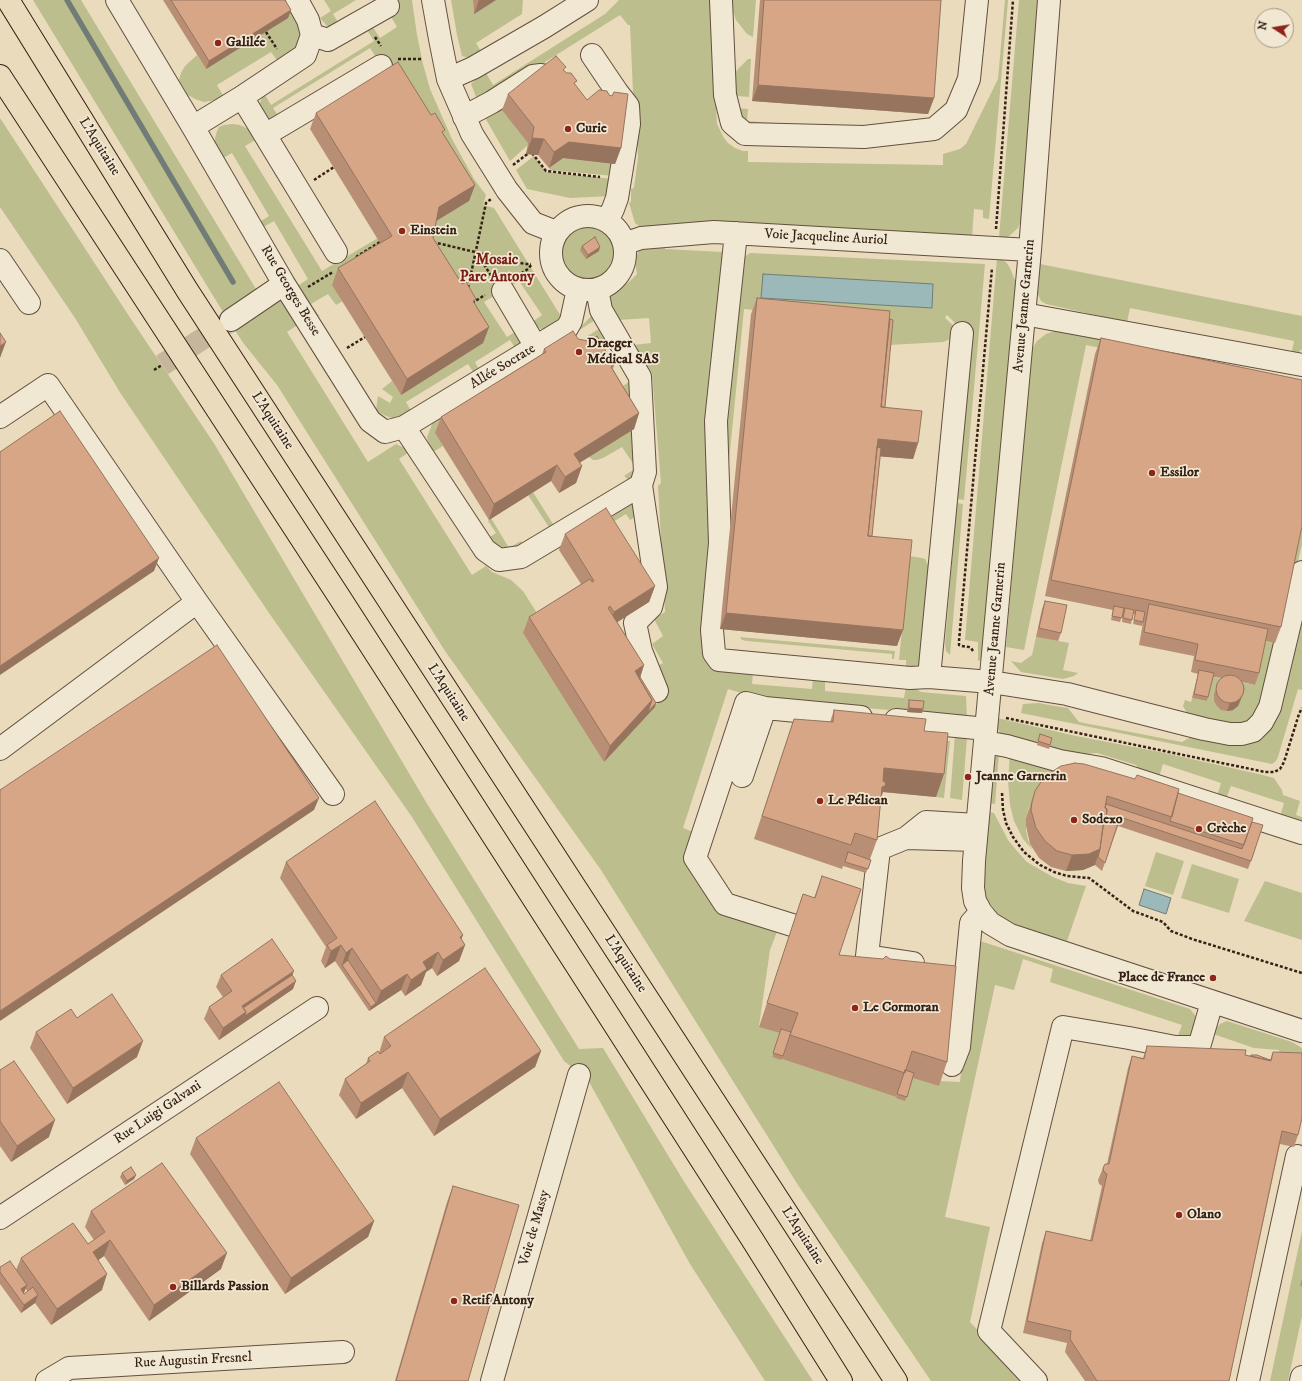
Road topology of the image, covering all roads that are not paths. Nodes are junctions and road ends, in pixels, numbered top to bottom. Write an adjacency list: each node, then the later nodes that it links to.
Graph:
1 (8, 0): 66 (highway, L'Aquitaine)
2 (117, 0): 18 (street, Rue Georges Besse)
3 (297, 0): 10 (street)
4 (433, 0): 15 (street)
5 (587, 0): 15 (street)
6 (721, 0): 7 (street)
7 (977, 0)
8 (1049, 0): 24 (street, Avenue Jeanne Garnerin)
9 (388, 6): 10 (street)
10 (312, 36): 16 (street)
11 (592, 55): 20 (street)
12 (381, 66): 19 (street)
13 (0, 76): 65 (highway)
14 (544, 78): 17 (street)
15 (448, 79): 17 (street)
16 (242, 97): 18 (street); 19 (street)
17 (464, 117): 21 (street)
18 (193, 126): 27 (street, Rue Georges Besse)
19 (265, 135): 25 (street)
20 (607, 221): 21 (street); 23 (street)
21 (556, 232): 29 (street)
22 (736, 233): 23 (street, Voie Jacqueline Auriol); 24 (street, Voie Jacqueline Auriol); 41 (street)
23 (624, 244): 29 (street)
24 (1030, 250): 31 (street, Avenue Jeanne Garnerin)
25 (336, 252)
26 (0, 260): 30 (street)
27 (284, 284): 32 (street); 37 (street, Rue Georges Besse)
28 (509, 284): 34 (street)
29 (587, 289): 34 (street, Allée Socrate); 38 (street)
30 (29, 303)
31 (1024, 314): 35 (street); 42 (street, Avenue Jeanne Garnerin)
32 (231, 320)
33 (962, 333): 41 (street)
34 (536, 347): 37 (street, Allée Socrate)
35 (1302, 365)
36 (0, 417): 40 (street)
37 (404, 427): 38 (street)
38 (641, 485): 43 (street)
39 (1302, 572): 42 (street)
40 (197, 602): 46 (street); 48 (street)
41 (929, 677): 42 (street)
42 (991, 682): 45 (street, Avenue Jeanne Garnerin)
43 (657, 691)
44 (765, 708): 45 (street); 47 (street); 52 (street)
45 (985, 736): 49 (street, Avenue Jeanne Garnerin); 50 (street)
46 (0, 749)
47 (742, 776)
48 (333, 794)
49 (977, 833): 51 (street, Avenue Jeanne Garnerin); 53 (street)
50 (1302, 833)
51 (981, 912): 54 (street, Avenue Jeanne Garnerin); 57 (street)
52 (792, 925)
53 (925, 965)
54 (1212, 1002): 56 (street, Avenue Jeanne Garnerin); 67 (street)
55 (317, 1008): 60 (street, Rue Luigi Galvani)
56 (1302, 1031)
57 (952, 1065)
58 (579, 1076): 64 (street, Voie de Massy)
59 (1297, 1156): 68 (street)
60 (0, 1218)
61 (343, 1352): 63 (street, Rue Augustin Fresnel)
62 (1302, 1377): 69 (street)
63 (47, 1381)
64 (492, 1381)
65 (841, 1381)
66 (896, 1381)
67 (1036, 1381)
68 (1248, 1381)
69 (1301, 1381)

